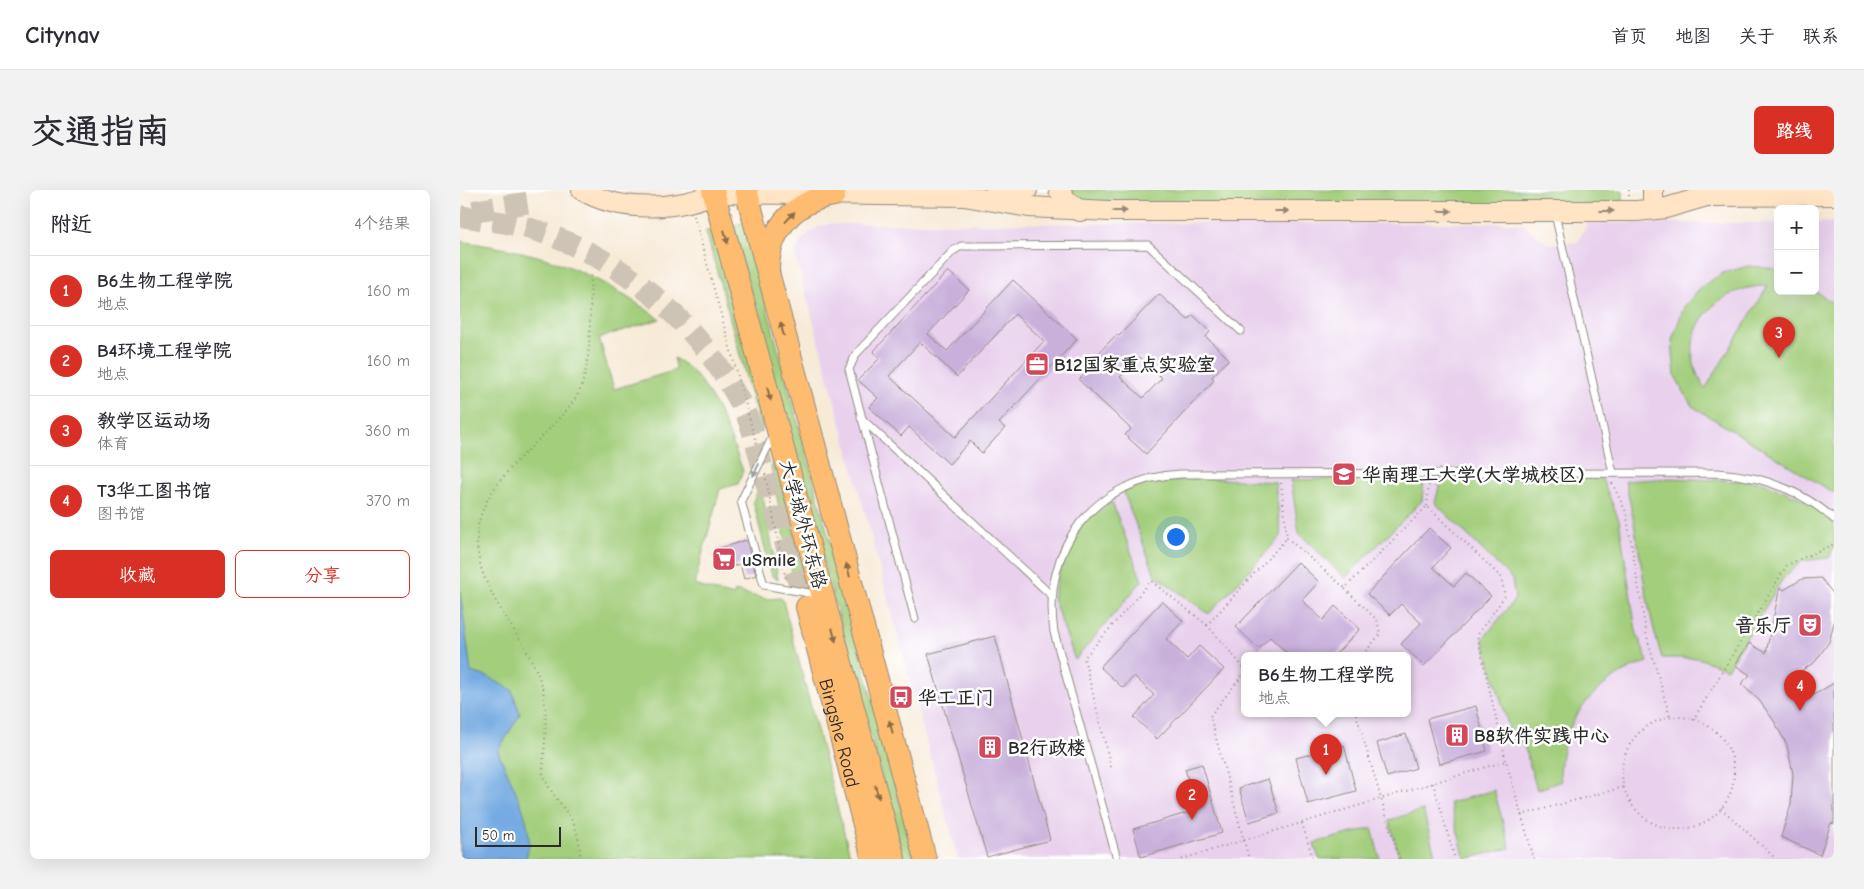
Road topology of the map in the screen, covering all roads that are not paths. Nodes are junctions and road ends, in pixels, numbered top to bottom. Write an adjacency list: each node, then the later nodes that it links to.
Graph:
1 (582, 190): 4 (main road)
2 (1027, 190): 8 (main road)
3 (1059, 190): 10 (main road)
4 (716, 191): 5 (main road); 15 (main road, 大学城外环东路, one-way to 15)
5 (747, 192): 7 (main road); 12 (main road, 大学城外环东路)
6 (1834, 194): 9 (main road)
7 (834, 195): 8 (main road); 12 (main road, one-way to 7)
8 (964, 196): 10 (main road)
9 (1660, 199): 11 (main road, one-way to 9)
10 (1080, 211): 11 (main road, one-way to 11)
11 (1554, 211): 16 (lane)
12 (768, 277): 23 (main road, 大学城外环东路, one-way to 12)
13 (1241, 332): 14 (lane)
14 (861, 418): 18 (lane); 20 (lane)
15 (778, 427): 19 (main road, 大学城外环东路); 19 (lane, one-way to 19)
16 (1612, 477): 17 (lane); 18 (lane)
17 (1834, 519)
18 (1051, 596): 24 (lane)
19 (815, 601): 21 (main road, Bingshe Road); 22 (main road, 大学城外环东路, one-way to 22)
20 (915, 619)
21 (873, 859)
22 (894, 859)
23 (925, 859)
24 (1116, 859)

